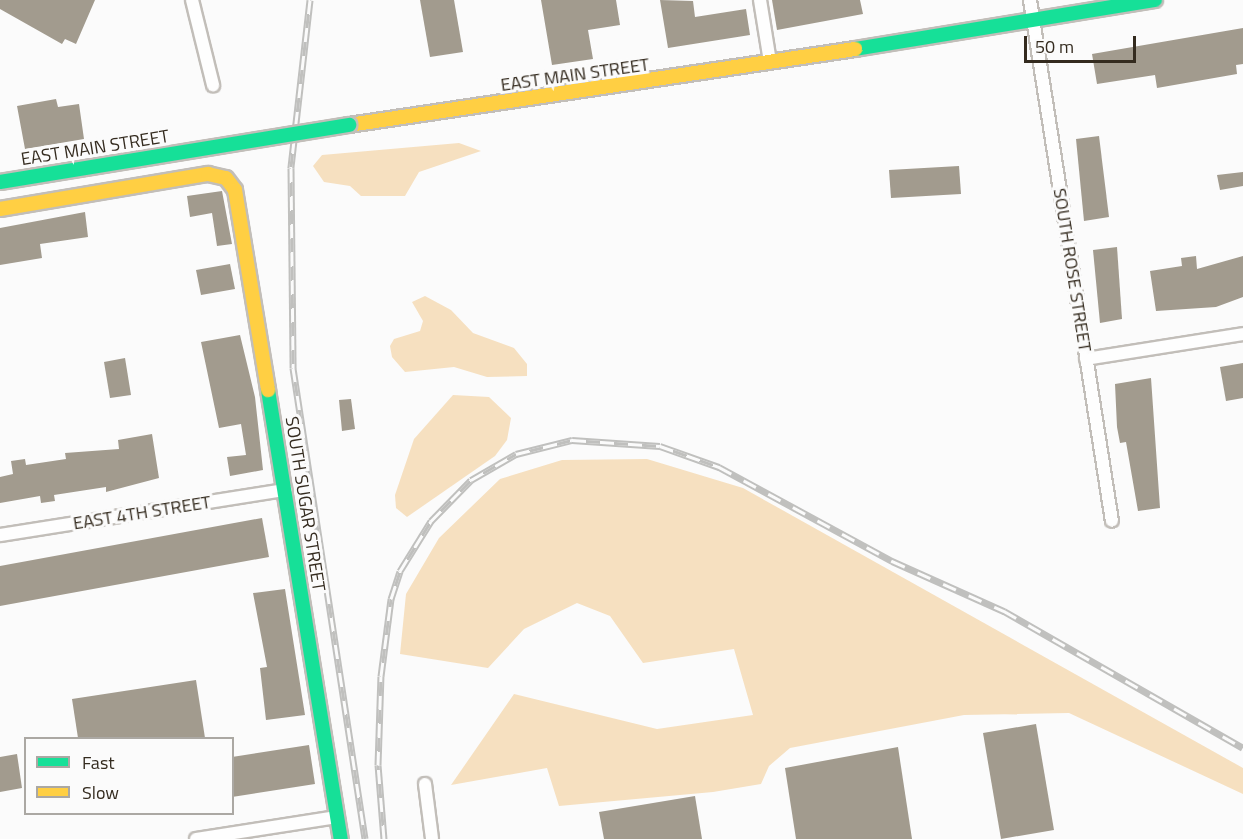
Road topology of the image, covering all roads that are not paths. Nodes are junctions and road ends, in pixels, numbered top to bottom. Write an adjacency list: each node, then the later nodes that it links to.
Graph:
1 (192, 0): 7 (street)
2 (760, 0): 6 (street)
3 (1030, 0): 5 (street, SOUTH ROSE STREET)
4 (1155, 0): 5 (main road, EAST MAIN STREET)
5 (1034, 20): 6 (main road, EAST MAIN STREET); 11 (street, SOUTH ROSE STREET)
6 (770, 62): 8 (main road, EAST MAIN STREET, bridge)
7 (213, 85)
8 (0, 182)
9 (0, 209): 12 (main road, SOUTH SUGAR STREET)
10 (1243, 334): 11 (street)
11 (1086, 359): 13 (street, SOUTH ROSE STREET)
12 (285, 490): 14 (street, EAST 4TH STREET); 16 (main road, SOUTH SUGAR STREET)
13 (1112, 521)
14 (0, 535)
15 (425, 784): 19 (street)
16 (338, 817): 17 (street); 18 (main road, SOUTH SUGAR STREET)
17 (196, 839)
18 (341, 839)
19 (432, 839)

